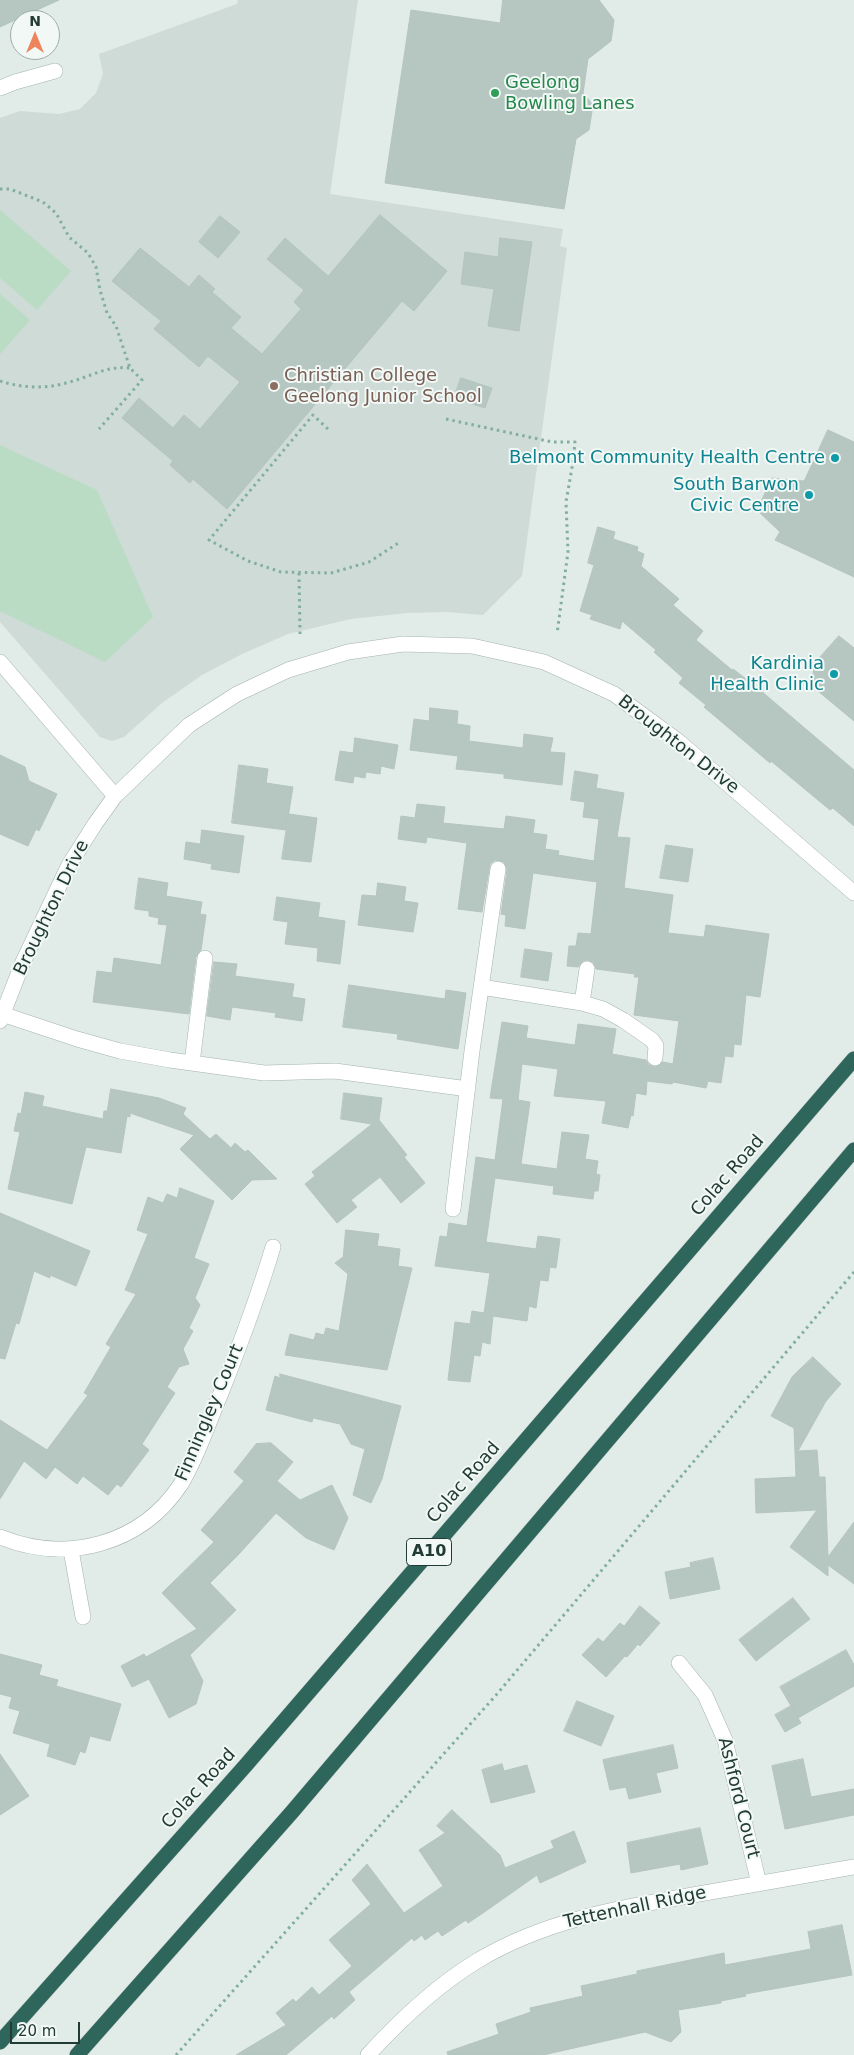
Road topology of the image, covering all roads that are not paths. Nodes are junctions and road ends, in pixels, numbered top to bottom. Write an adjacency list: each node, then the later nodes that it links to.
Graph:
1 (55, 71): 2 (street)
2 (0, 88)
3 (0, 662): 4 (street)
4 (115, 796): 6 (street, Broughton Drive); 11 (street, Broughton Drive)
5 (498, 869): 9 (street)
6 (854, 893)
7 (205, 958): 14 (street)
8 (587, 969): 10 (street)
9 (481, 987): 10 (street); 15 (street)
10 (582, 1003): 12 (street)
11 (1, 1017): 14 (street)
12 (655, 1058)
13 (854, 1059): 25 (highway, Colac Road / A10)
14 (192, 1063): 15 (street)
15 (468, 1089): 17 (street)
16 (854, 1150): 26 (highway)
17 (453, 1209)
18 (273, 1247): 20 (street, Finningley Court)
19 (0, 1537): 20 (street, Finningley Court)
20 (71, 1550): 21 (street)
21 (83, 1617)
22 (679, 1663): 24 (street, Ashford Court)
23 (854, 1867): 24 (street, Tettenhall Ridge)
24 (760, 1884): 27 (street, Tettenhall Ridge)
25 (0, 2042)
26 (77, 2055)
27 (368, 2055)

